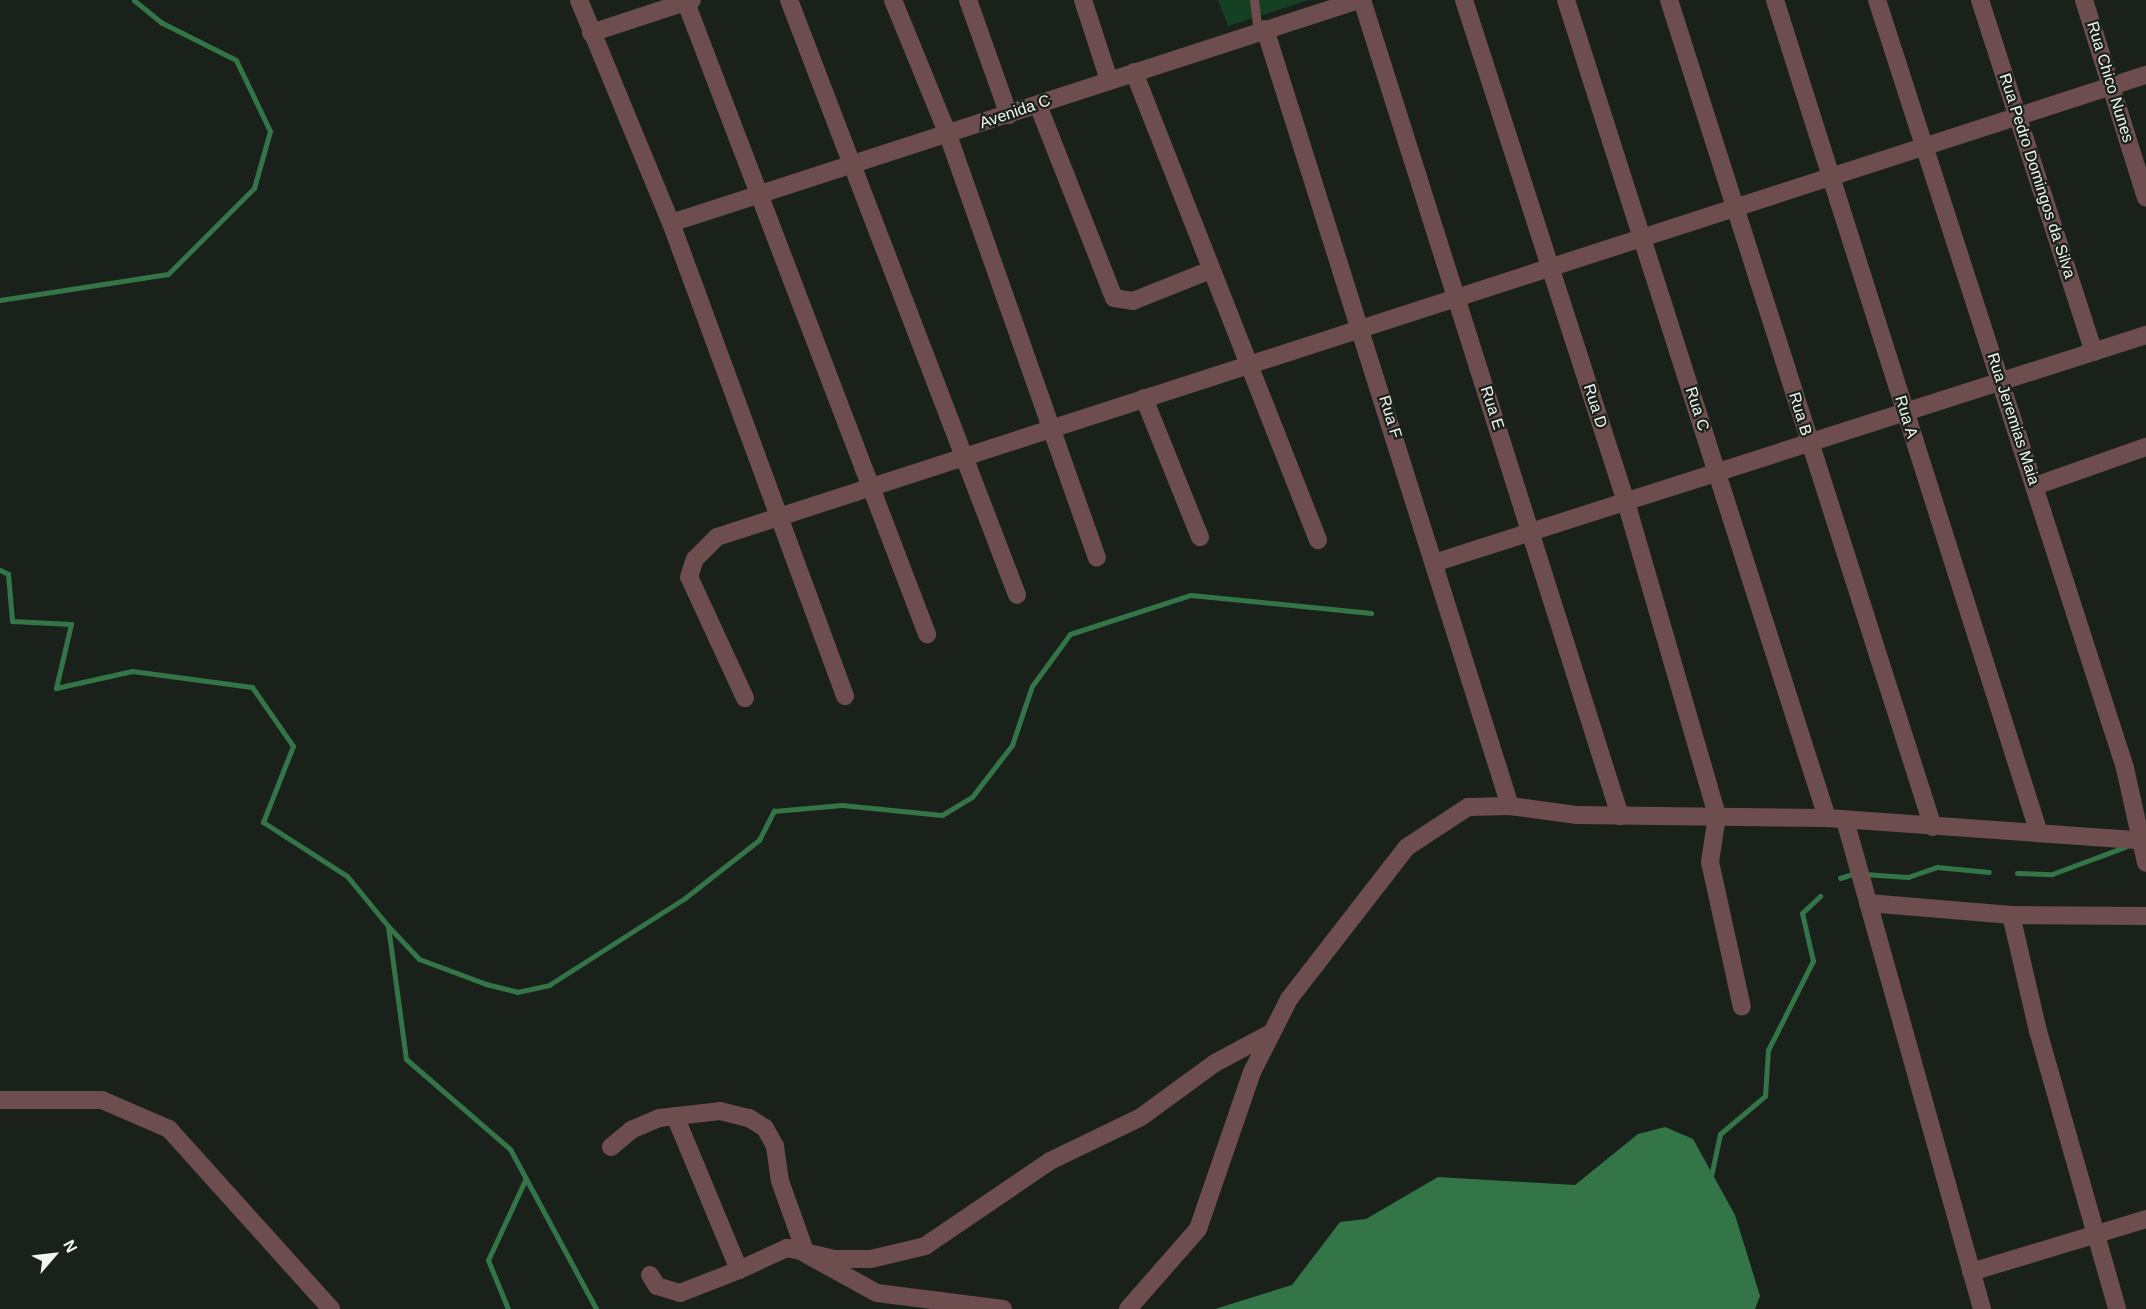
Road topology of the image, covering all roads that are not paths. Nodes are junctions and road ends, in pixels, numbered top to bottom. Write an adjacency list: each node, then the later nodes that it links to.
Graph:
1 (579, 0): 17 (street)
2 (789, 0): 27 (street)
3 (892, 0): 25 (street)
4 (968, 0): 23 (street)
5 (1083, 0): 20 (street)
6 (1254, 0): 16 (lane)
7 (1360, 0): 16 (street, Avenida C); 36 (street, Rua E)
8 (1464, 0): 34 (street, Rua D)
9 (1566, 0): 33 (street, Rua C)
10 (1669, 0): 31 (street, Rua B)
11 (1775, 0): 28 (street, Rua A)
12 (1877, 0): 26 (street, Rua Jeremias Maia)
13 (1980, 0): 24 (street, Rua Pedro Domingos da Silva)
14 (2084, 0): 21 (street, Rua Chico Nunes)
15 (688, 1): 17 (street); 29 (street)
16 (1262, 30): 18 (street, Avenida C); 37 (street, Rua F)
17 (591, 33): 32 (street)
18 (1134, 72): 20 (street, Avenida C); 35 (street)
19 (2146, 75): 21 (street)
20 (1109, 80): 22 (street, Avenida C)
21 (2111, 86): 24 (street); 30 (street, Rua Chico Nunes)
22 (1038, 105): 23 (street, Avenida C); 35 (street)
23 (1009, 115): 25 (street, Avenida C)
24 (2017, 116): 26 (street); 39 (street, Rua Pedro Domingos da Silva)
25 (948, 135): 27 (street, Avenida C); 44 (street)
26 (1924, 146): 28 (street); 41 (street, Rua Jeremias Maia)
27 (853, 167): 29 (street, Avenida C); 47 (street)
28 (1833, 177): 31 (street); 43 (street, Rua A)
29 (763, 195): 32 (street, Avenida C); 50 (street)
30 (2146, 198)
31 (1737, 208): 33 (street); 45 (street, Rua B)
32 (671, 223): 52 (street)
33 (1643, 239): 34 (street); 48 (street, Rua C)
34 (1550, 269): 36 (street); 51 (street, Rua D)
35 (1208, 271): 40 (street)
36 (1456, 301): 37 (street); 53 (street, Rua E)
37 (1364, 330): 40 (street); 57 (street, Rua F)
38 (2146, 335): 39 (street)
39 (2094, 351): 41 (street)
40 (1246, 366): 42 (street); 55 (street)
41 (2001, 383): 43 (street); 49 (street, Rua Jeremias Maia)
42 (1144, 398): 44 (street); 54 (street)
43 (1904, 411): 45 (street); 67 (street, Rua A)
44 (1052, 428): 47 (street); 56 (street)
45 (1809, 442): 48 (street); 66 (street, Rua B)
46 (2146, 447): 49 (street)
47 (966, 457): 50 (street); 58 (street)
48 (1717, 472): 51 (street); 65 (street, Rua C)
49 (2035, 486): 68 (street, Rua Jeremias Maia)
50 (873, 487): 52 (street); 59 (street)
51 (1626, 502): 53 (street); 64 (street, Rua D)
52 (778, 516): 60 (street); 61 (street)
53 (1533, 532): 57 (street); 63 (street, Rua E)
54 (1200, 537)
55 (1318, 540)
56 (1097, 558)
57 (1434, 563): 62 (street, Rua F)
58 (1017, 595)
59 (927, 634)
60 (845, 696)
61 (745, 698)
62 (1510, 806): 63 (street); 74 (street)
63 (1620, 816): 64 (street)
64 (1717, 816): 65 (street); 73 (street)
65 (1836, 819): 66 (street); 70 (street, Rua C)
66 (1933, 827): 67 (street)
67 (2039, 832): 68 (street)
68 (2144, 840): 69 (street, Rua Jeremias Maia)
69 (2146, 863)
70 (1868, 903): 71 (street); 82 (street, Rua C)
71 (2011, 915): 72 (street); 79 (street)
72 (2146, 916)
73 (1742, 1007)
74 (1269, 1034): 80 (street); 87 (street)
75 (0, 1100): 85 (street)
76 (675, 1116): 77 (street); 80 (street); 81 (street)
77 (611, 1147)
78 (2146, 1219): 79 (street)
79 (2096, 1234): 82 (street); 89 (street)
80 (802, 1249): 81 (street); 84 (street)
81 (739, 1270): 83 (street)
82 (1971, 1272): 88 (street, Rua C)
83 (650, 1275)
84 (927, 1304): 86 (street)
85 (331, 1309)
86 (1003, 1309)
87 (1128, 1309)
88 (1982, 1309)
89 (2117, 1309)

